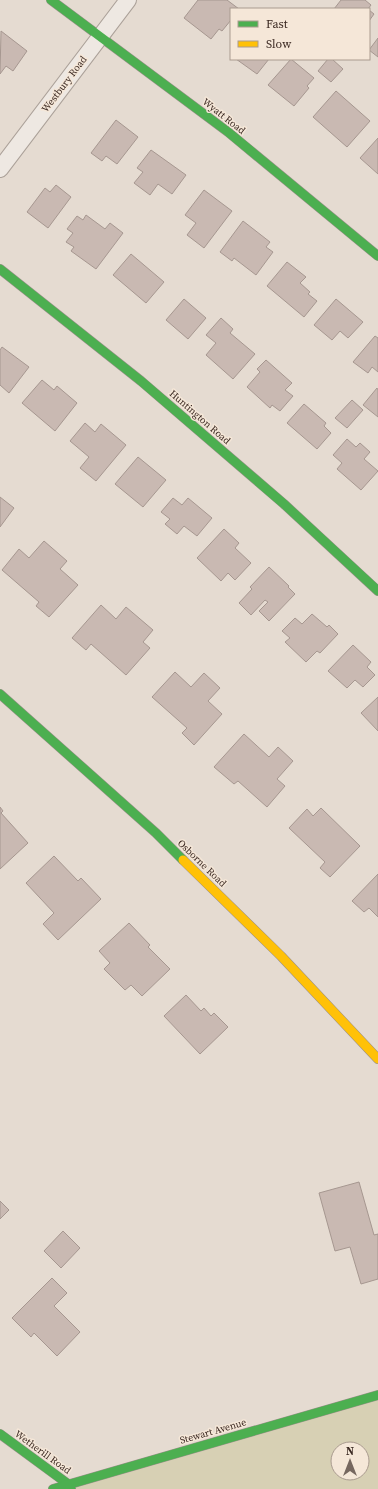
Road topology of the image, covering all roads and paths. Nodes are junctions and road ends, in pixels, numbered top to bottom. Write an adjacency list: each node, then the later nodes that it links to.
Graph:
1 (51, 0): 3 (street, Wyatt Road)
2 (128, 0): 3 (street, Westbury Road)
3 (101, 36): 4 (street, Westbury Road); 5 (street, Wyatt Road)
4 (0, 169)
5 (378, 256)
6 (0, 269): 7 (street, Huntington Road)
7 (378, 591)
8 (0, 694): 9 (street, Osborne Road)
9 (378, 1059)
10 (378, 1395): 12 (street, Stewart Avenue)
11 (0, 1434): 12 (street, Wetherill Road)
12 (70, 1487): 13 (street, Stewart Avenue)
13 (53, 1489)

